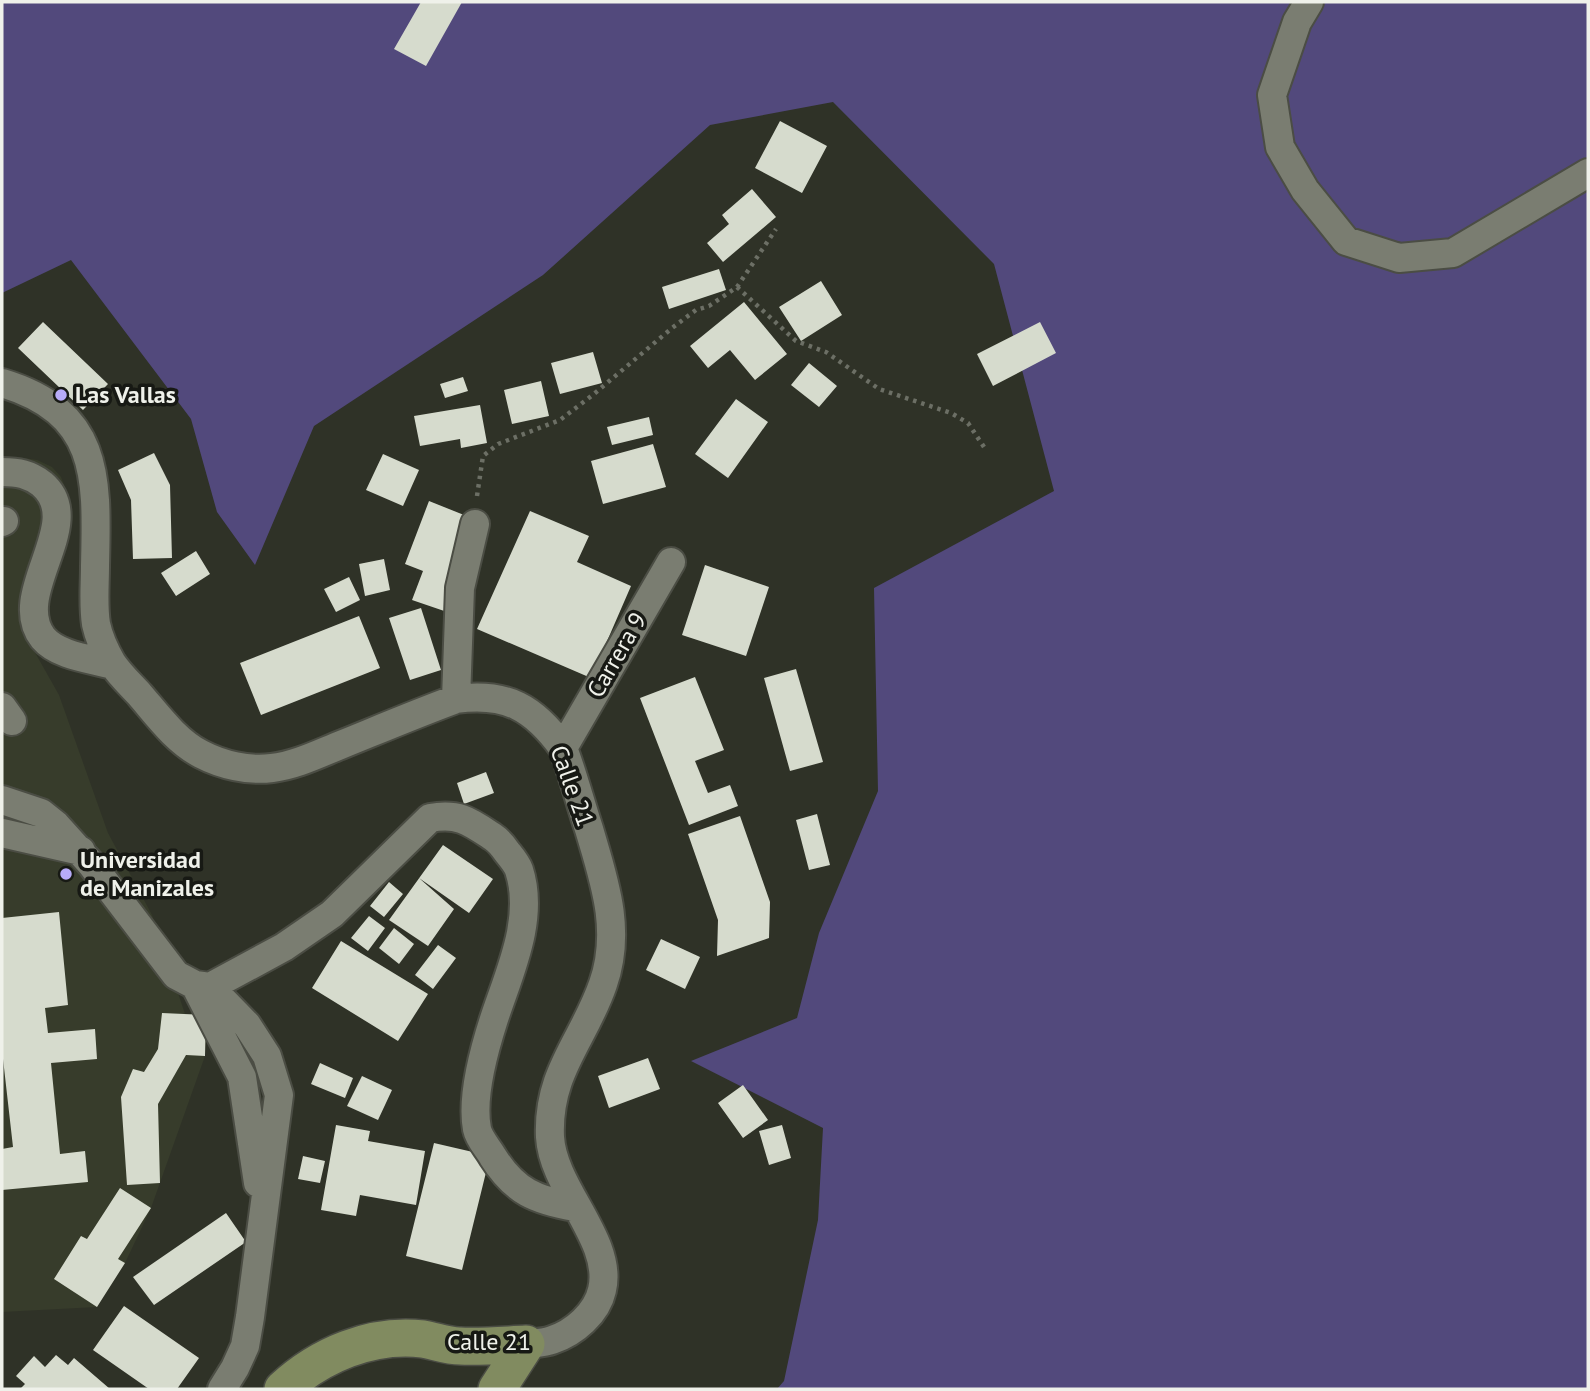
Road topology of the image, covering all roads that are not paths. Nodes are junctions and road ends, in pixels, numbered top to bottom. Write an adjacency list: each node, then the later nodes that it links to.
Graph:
1 (1309, 2): 2 (street)
2 (1588, 173)
3 (2, 383): 7 (street, Calle 21)
4 (2, 472): 7 (street)
5 (475, 524): 8 (street)
6 (671, 562): 9 (street, Carrera 9)
7 (113, 664): 8 (street, Calle 21)
8 (456, 699): 9 (street, Calle 21)
9 (563, 748): 14 (street, Calle 21)
10 (2, 800): 12 (street)
11 (2, 833): 12 (street)
12 (81, 851): 13 (street)
13 (203, 986): 14 (street); 17 (street)
14 (575, 1207): 15 (street, Calle 21)
15 (526, 1345): 16 (main road, Calle 21); 20 (main road)
16 (458, 1346): 18 (main road, Calle 21); 19 (main road)
17 (222, 1389)
18 (283, 1389)
19 (478, 1389)
20 (497, 1389)

